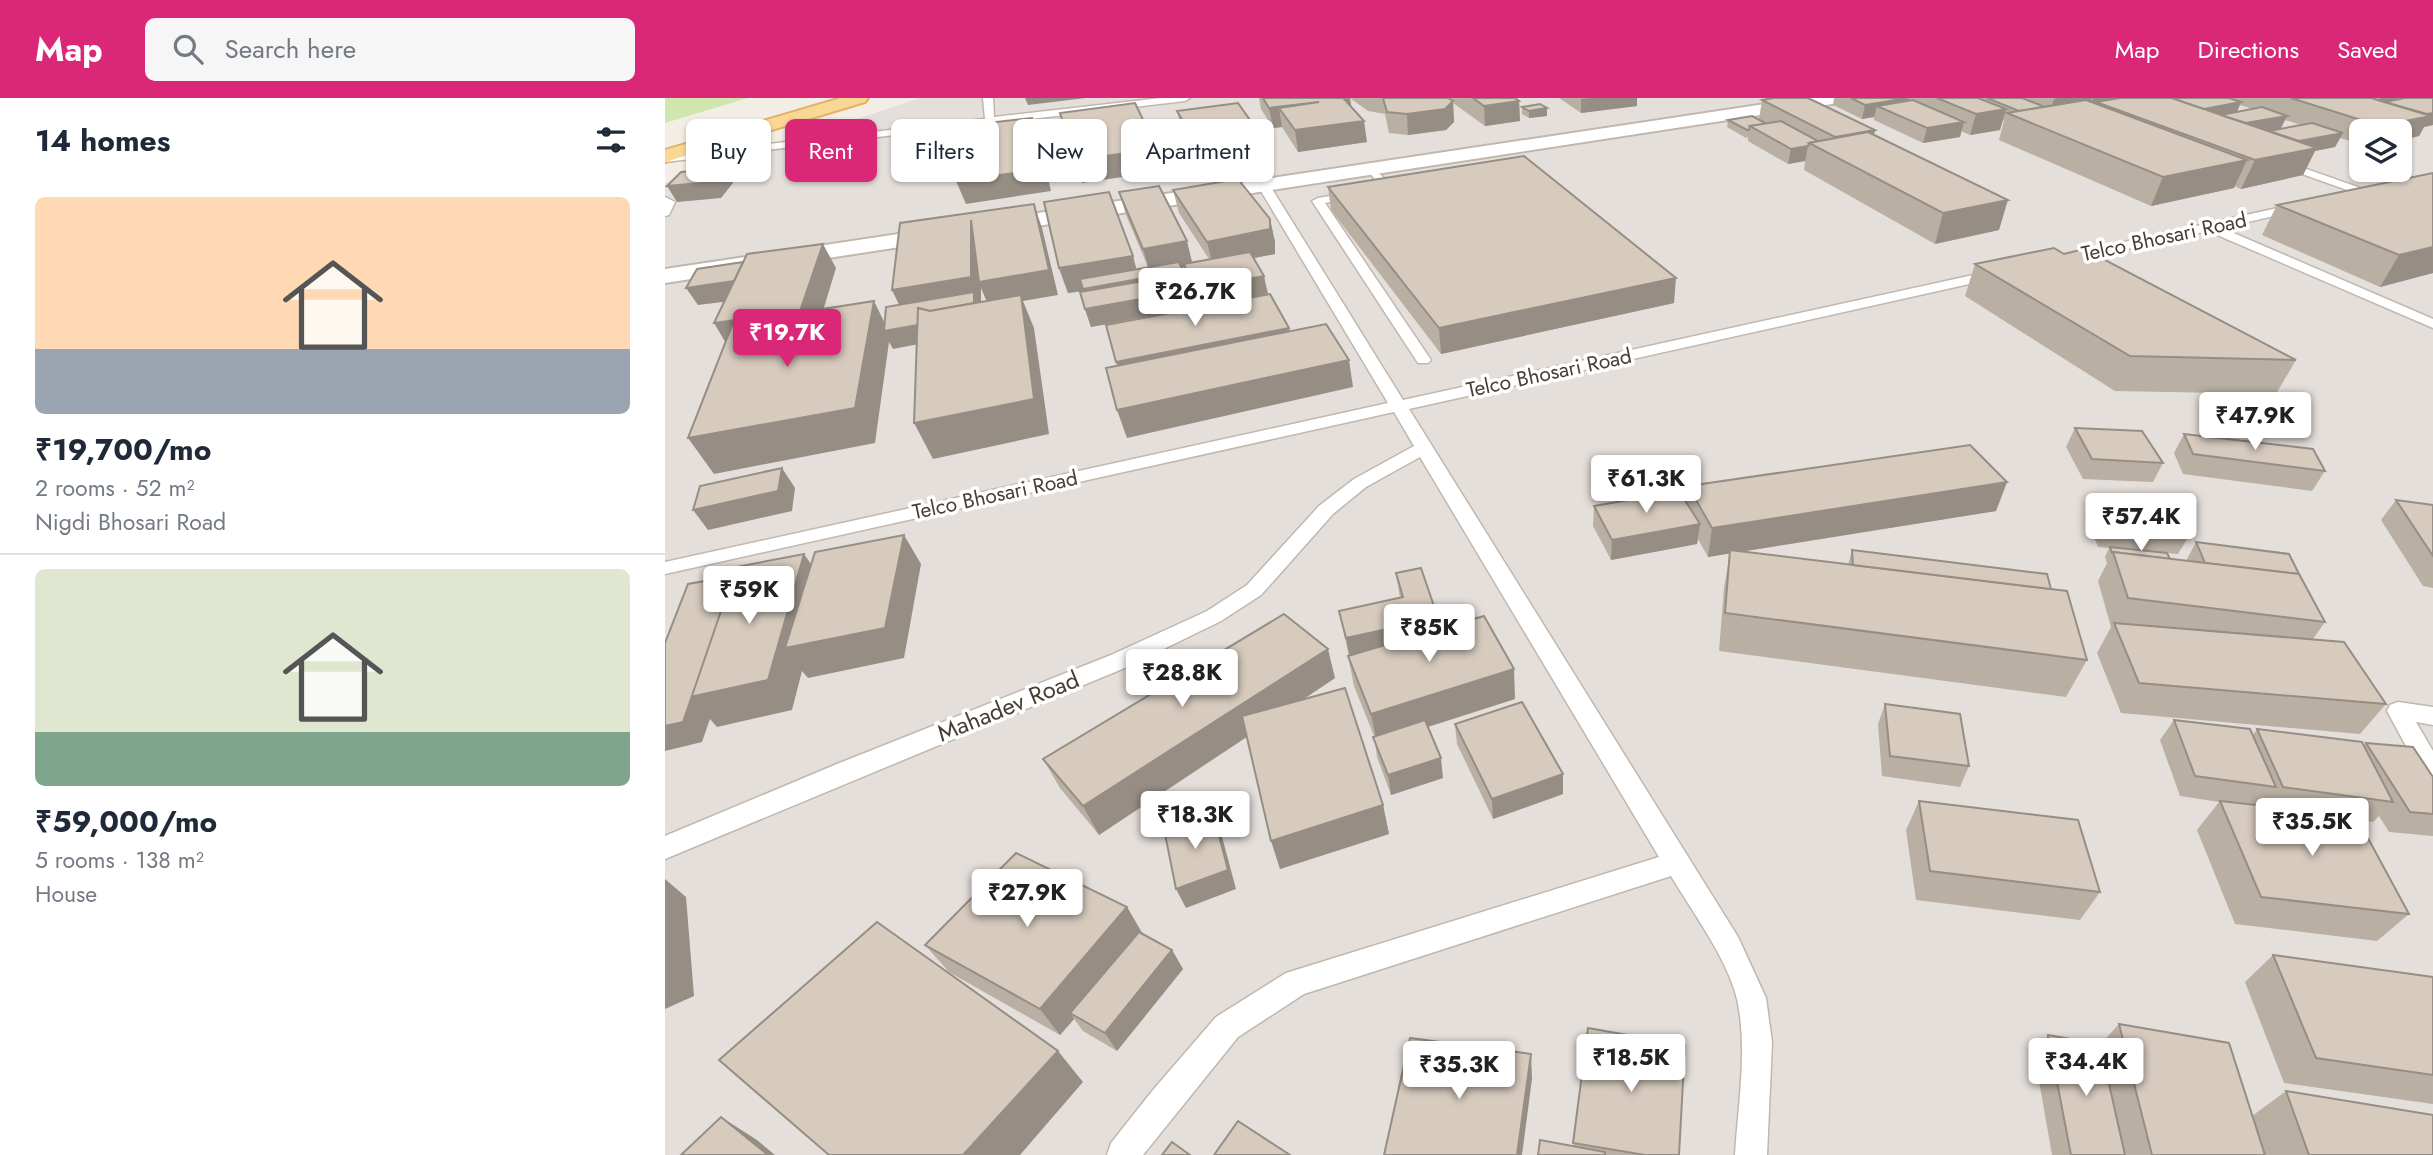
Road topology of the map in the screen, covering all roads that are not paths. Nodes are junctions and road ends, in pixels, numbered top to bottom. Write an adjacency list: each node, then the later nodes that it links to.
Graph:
1 (814, 98): 10 (main road)
2 (859, 98): 11 (main road)
3 (988, 98): 7 (lane)
4 (1185, 98): 8 (lane)
5 (1779, 98): 14 (street)
6 (1839, 98): 13 (street)
7 (990, 119)
8 (999, 121)
9 (891, 133): 11 (lane)
10 (665, 141)
11 (665, 157)
12 (2268, 158): 19 (lane)
13 (1371, 169): 15 (street); 29 (lane)
14 (1274, 179)
15 (1274, 179)
16 (1253, 182): 24 (street)
17 (1254, 182): 27 (street)
18 (1261, 182): 30 (lane)
19 (2339, 198)
20 (665, 200): 22 (lane)
21 (2313, 204): 23 (lane, Telco Bhosari Road)
22 (665, 212)
23 (2209, 227): 25 (lane, Telco Bhosari Road); 28 (lane)
24 (665, 262)
25 (2047, 263)
26 (2006, 272): 30 (lane, Telco Bhosari Road)
27 (665, 276)
28 (2433, 324)
29 (1423, 360)
30 (1398, 406): 31 (lane); 32 (lane, Telco Bhosari Road)
31 (1424, 448): 35 (lane, Mahadev Road); 36 (lane)
32 (665, 568)
33 (2433, 716): 34 (lane)
34 (2433, 772)
35 (665, 848)
36 (1677, 863): 37 (lane); 38 (lane)
37 (1123, 1155)
38 (1751, 1155)

